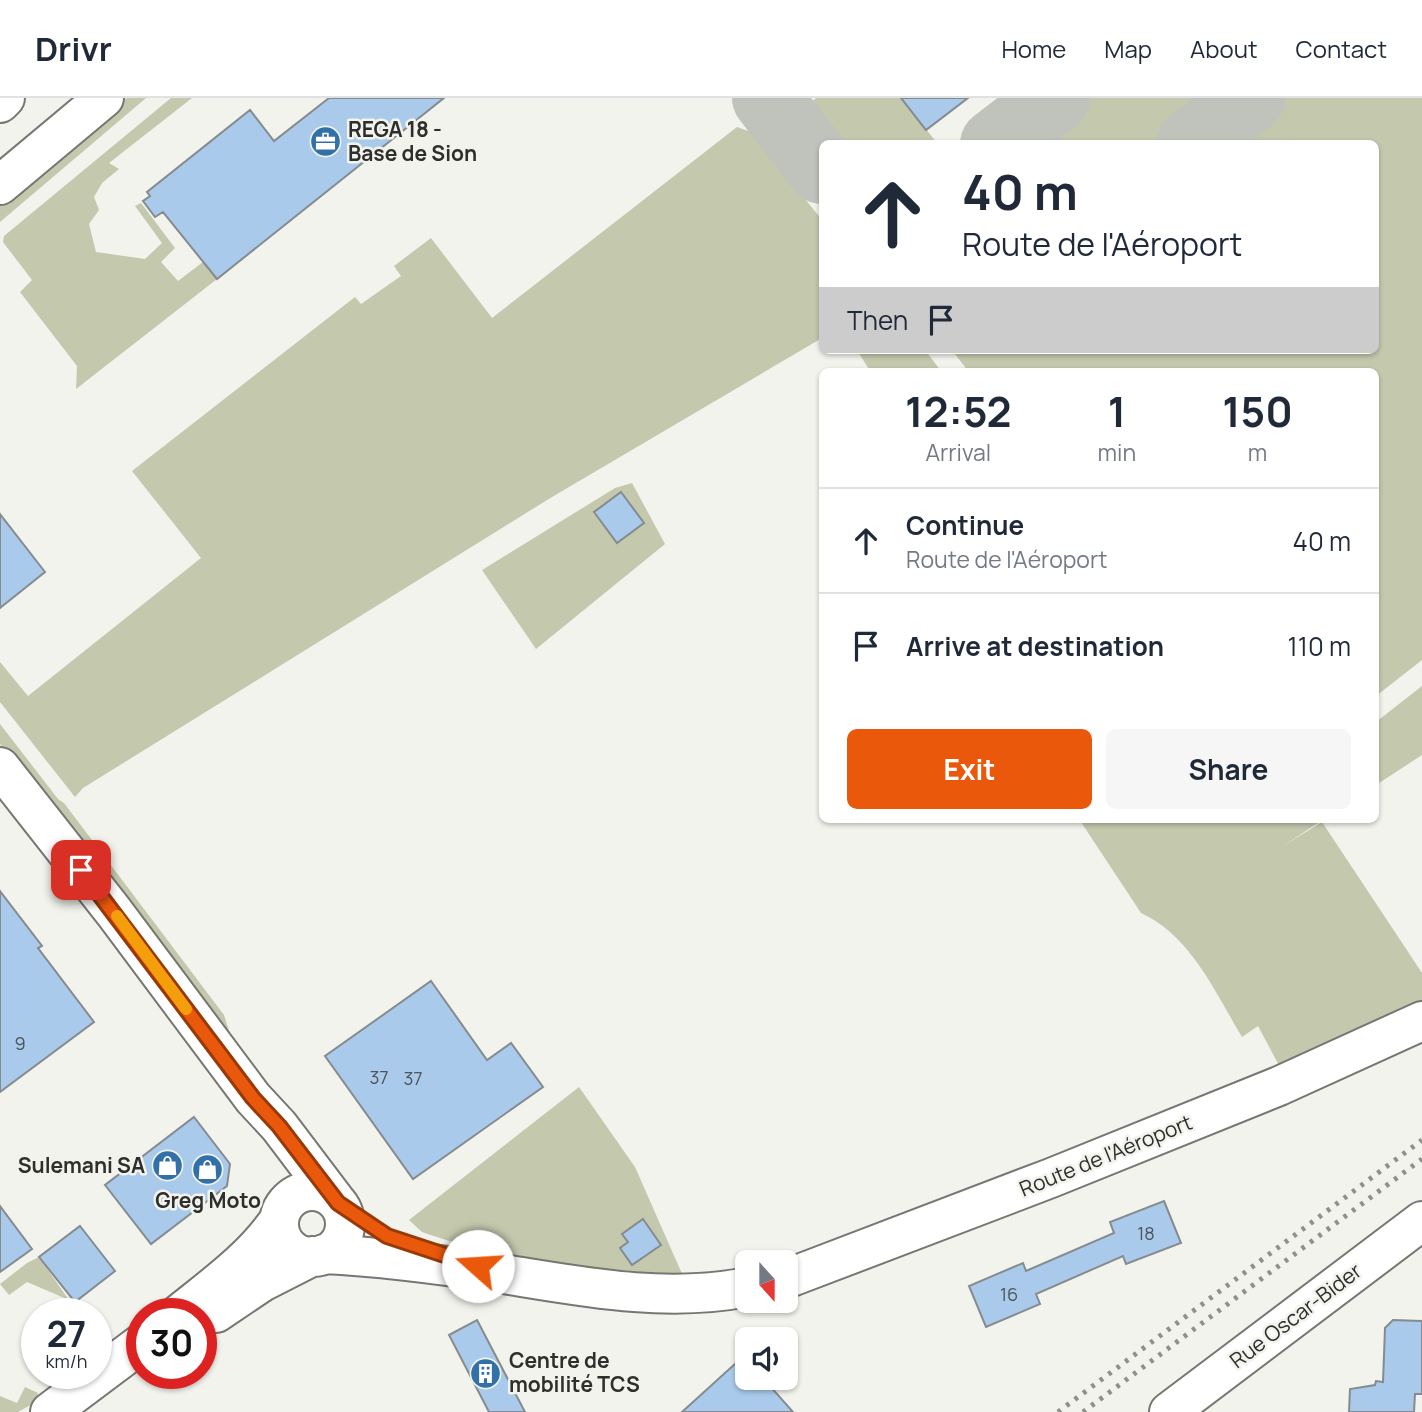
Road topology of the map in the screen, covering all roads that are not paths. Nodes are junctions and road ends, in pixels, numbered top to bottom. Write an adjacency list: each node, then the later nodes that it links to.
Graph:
1 (5, 98): 3 (main road)
2 (104, 98): 4 (main road)
3 (0, 103)
4 (0, 185)
5 (0, 767): 7 (main road)
6 (1422, 1021): 13 (main road, Route de l'Aéroport)
7 (260, 1108): 8 (main road); 9 (main road)
8 (336, 1202): 9 (main road); 11 (main road); 12 (main road)
9 (280, 1215): 11 (main road); 15 (main road)
10 (1422, 1221): 21 (main road, Rue Oscar-Bider)
11 (319, 1255): 12 (main road); 16 (main road)
12 (500, 1273): 14 (main road)
13 (798, 1274)
14 (735, 1288)
15 (198, 1298)
16 (217, 1314)
17 (126, 1355): 19 (main road)
18 (126, 1383): 20 (main road)
19 (50, 1412)
20 (89, 1412)
21 (1169, 1412)

